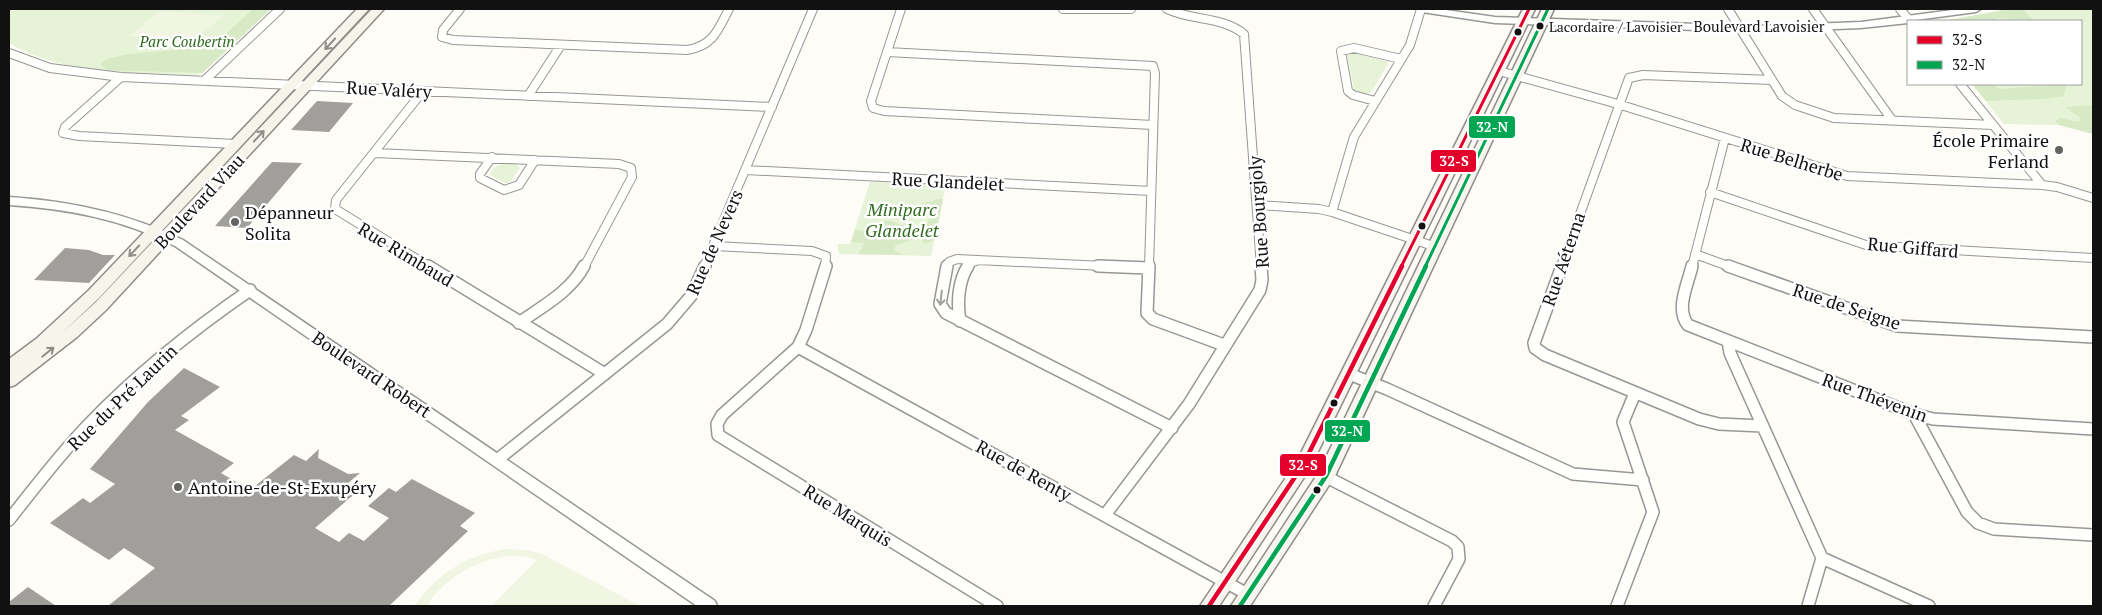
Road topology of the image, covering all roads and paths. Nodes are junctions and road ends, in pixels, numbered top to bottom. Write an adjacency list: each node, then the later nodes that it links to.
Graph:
1 (280, 9): 33 (street)
2 (363, 9): 34 (main road, Boulevard Viau, one-way to 34)
3 (378, 9): 35 (main road, Boulevard Viau)
4 (460, 9): 25 (street)
5 (729, 9): 25 (street)
6 (813, 9): 41 (street, Rue de Nevers)
7 (901, 9): 26 (street)
8 (1062, 9): 9 (street)
9 (1131, 9)
10 (1167, 9): 56 (street, Rue Bourgjoly)
11 (1421, 9): 20 (street, Boulevard Lavoisier); 28 (street)
12 (1529, 9): 20 (main road)
13 (1548, 9): 21 (main road)
14 (1728, 9): 24 (street)
15 (1813, 9): 23 (street)
16 (1900, 9): 18 (street)
17 (1976, 9): 19 (street, Boulevard Lavoisier)
18 (1908, 20)
19 (1915, 20)
20 (1524, 21): 21 (street, Boulevard Lavoisier); 29 (main road)
21 (1544, 21): 24 (street, Boulevard Lavoisier); 30 (main road)
22 (1907, 21): 23 (street, Boulevard Lavoisier)
23 (1826, 27): 24 (street, Boulevard Lavoisier); 42 (street)
24 (1740, 28): 32 (street)
25 (562, 45): 38 (street)
26 (887, 52): 43 (street); 43 (street)
27 (9, 53): 31 (street, Rue Valéry)
28 (1401, 60): 39 (street); 39 (street)
29 (1499, 71): 30 (street, Rue Belherbe); 59 (main road)
30 (1517, 76): 40 (street, Rue Belherbe); 61 (main road)
31 (122, 77): 33 (street, Rue Valéry); 46 (street)
32 (1772, 80): 40 (street, Rue Aéterna); 42 (street)
33 (204, 81): 34 (street, Rue Valéry)
34 (292, 85): 35 (street, Rue Valéry); 46 (main road, Boulevard Viau)
35 (306, 85): 37 (street, Rue Valéry); 58 (main road, Boulevard Viau, one-way to 35)
36 (1961, 85): 44 (street)
37 (423, 91): 38 (street, Rue Valéry); 47 (street, Rue Rimbaud)
38 (528, 96): 41 (street, Rue Valéry)
39 (1375, 101): 57 (street)
40 (1618, 104): 45 (street, Rue Belherbe); 78 (street, Rue Aéterna)
41 (772, 107): 50 (street, Rue de Nevers)
42 (1892, 120): 44 (street)
43 (1154, 125): 52 (street)
44 (1993, 125): 51 (street)
45 (1725, 138): 51 (street, Rue Belherbe); 53 (street)
46 (235, 144): 58 (main road, Boulevard Viau)
47 (375, 153): 48 (street); 68 (street, Rue Rimbaud)
48 (492, 158): 49 (street); 49 (street)
49 (535, 160): 68 (street)
50 (746, 170): 52 (street, Rue Glandelet); 60 (street, Rue de Nevers)
51 (2042, 185): 54 (street, Rue Belherbe)
52 (1151, 191): 65 (street)
53 (1710, 192): 62 (street); 63 (street, Rue Giffard)
54 (2093, 198)
55 (9, 201): 58 (street, Boulevard Robert)
56 (1258, 205): 57 (street); 71 (street, Rue Bourgjoly)
57 (1332, 212): 59 (street)
58 (160, 233): 66 (street, Boulevard Robert); 73 (main road, Boulevard Viau, one-way to 73); 76 (main road, Boulevard Viau, one-way to 58)
59 (1416, 240): 61 (street); 75 (main road)
60 (714, 246): 72 (street); 74 (street, Rue de Nevers)
61 (1436, 247): 77 (main road)
62 (1696, 254): 69 (street, Rue de Seigne); 70 (street, Rue Thévenin)
63 (2093, 258)
64 (980, 259): 65 (street); 67 (street); 67 (street, one-way to 67)
65 (1148, 268): 71 (street)
66 (250, 290): 83 (street, Boulevard Robert); 88 (street, Rue du Pré Laurin)
67 (960, 321): 81 (street)
68 (519, 323): 74 (street, Rue Rimbaud)
69 (2093, 337)
70 (1728, 341): 79 (street, Rue Thévenin); 80 (street)
71 (1224, 345): 81 (street, Rue Bourgjoly)
72 (798, 346): 87 (street, Rue de Renty); 94 (street, Rue Marquis)
73 (9, 367)
74 (605, 374): 83 (street, Rue de Nevers)
75 (1349, 374): 77 (street); 84 (main road)
76 (9, 381)
77 (1372, 383): 85 (main road); 86 (street)
78 (1635, 393): 80 (street, Rue Aéterna); 86 (street)
79 (1914, 414): 82 (street, Rue Thévenin); 89 (street)
80 (1763, 426): 90 (street)
81 (1172, 428): 87 (street, Rue Bourgjoly)
82 (2093, 429)
83 (497, 460): 93 (street, Boulevard Robert)
84 (1303, 465): 85 (street); 91 (main road)
85 (1326, 476): 92 (main road); 96 (street)
86 (1643, 480): 97 (street)
87 (1105, 515): 91 (street, Rue de Renty)
88 (9, 520)
89 (2093, 535)
90 (1822, 558): 98 (street); 99 (street)
91 (1225, 582): 92 (street, Rue de Renty); 95 (main road)
92 (1245, 600)
93 (709, 606)
94 (997, 606)
95 (1209, 606)
96 (1434, 606)
97 (1617, 606)
98 (1808, 606)
99 (1930, 606)

